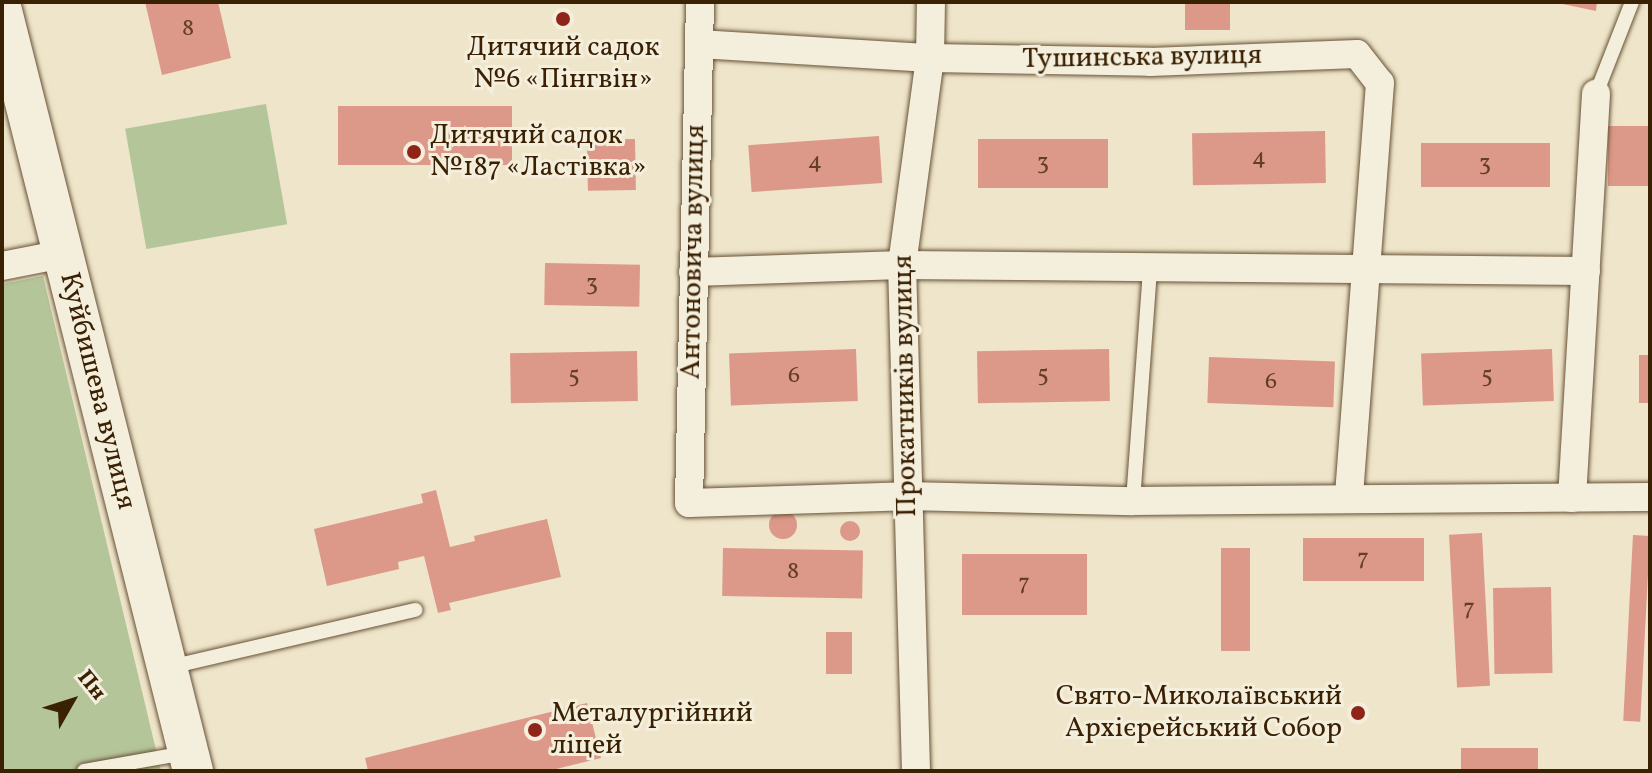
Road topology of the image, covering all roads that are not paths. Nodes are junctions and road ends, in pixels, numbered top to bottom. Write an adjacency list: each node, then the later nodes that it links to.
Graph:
1 (700, 2): 5 (street, Антоновича вулиця)
2 (931, 2): 6 (street, Прокатників вулиця)
3 (1632, 2): 7 (lane)
4 (2, 11): 8 (main road, Куйбишева вулиця)
5 (699, 44): 6 (street, Тушинська вулиця); 13 (street, Антоновича вулиця)
6 (930, 58): 9 (street, Прокатників вулиця); 14 (street, Тушинська вулиця)
7 (1596, 94): 12 (street)
8 (63, 254): 10 (street); 21 (main road, Куйбишева вулиця)
9 (902, 265): 11 (street); 13 (street); 15 (street, Прокатників вулиця)
10 (2, 266)
11 (1150, 268): 14 (street); 19 (lane)
12 (1586, 271): 14 (street); 17 (street)
13 (693, 272): 15 (street, Антоновича вулиця)
14 (1362, 273): 18 (street, Тушинська вулиця)
15 (906, 496): 19 (street); 24 (street, Прокатників вулиця)
16 (1650, 497): 17 (street)
17 (1572, 498): 18 (street)
18 (1349, 499): 19 (street)
19 (1133, 501)
20 (415, 610): 21 (lane)
21 (167, 668): 22 (main road, Куйбишева вулиця)
22 (191, 762): 23 (lane)
23 (84, 771)
24 (916, 771)

